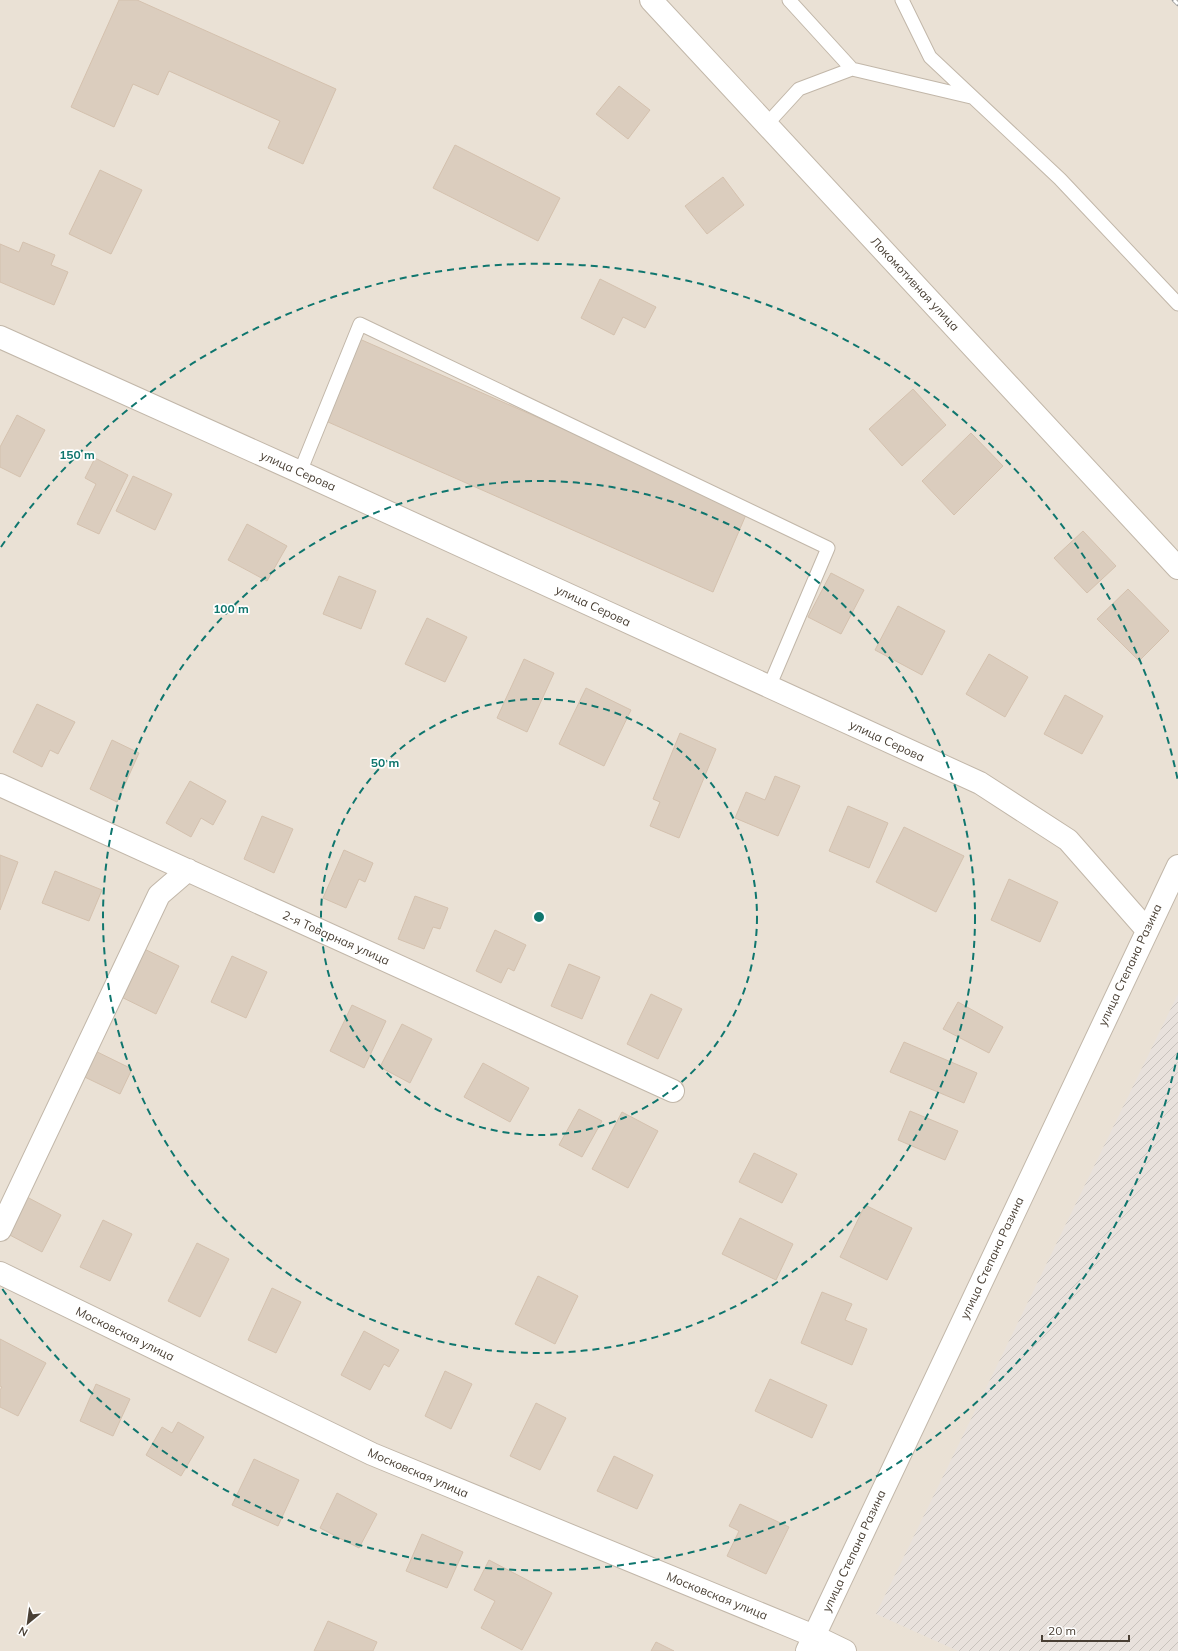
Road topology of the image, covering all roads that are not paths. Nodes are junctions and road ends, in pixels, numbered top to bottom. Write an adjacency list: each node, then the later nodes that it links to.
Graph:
1 (651, 0): 6 (street, Локомотивная улица)
2 (789, 0): 4 (lane)
3 (902, 0): 5 (lane)
4 (852, 69): 5 (lane); 6 (lane)
5 (973, 98): 7 (lane)
6 (767, 124): 10 (street, Локомотивная улица)
7 (1178, 304)
8 (0, 337): 9 (street, улица Серова)
9 (300, 472): 11 (street, улица Серова); 11 (lane)
10 (1178, 568)
11 (769, 687): 15 (street, улица Серова)
12 (0, 785): 14 (street, 2-я Товарная улица)
13 (1178, 866): 15 (street, улица Степана Разина)
14 (188, 870): 16 (street, 2-я Товарная улица); 17 (street)
15 (1147, 930): 19 (street, улица Степана Разина)
16 (673, 1091)
17 (0, 1230)
18 (0, 1273): 19 (street, Московская улица)
19 (811, 1644): 20 (street, Московская улица)
20 (845, 1651)

